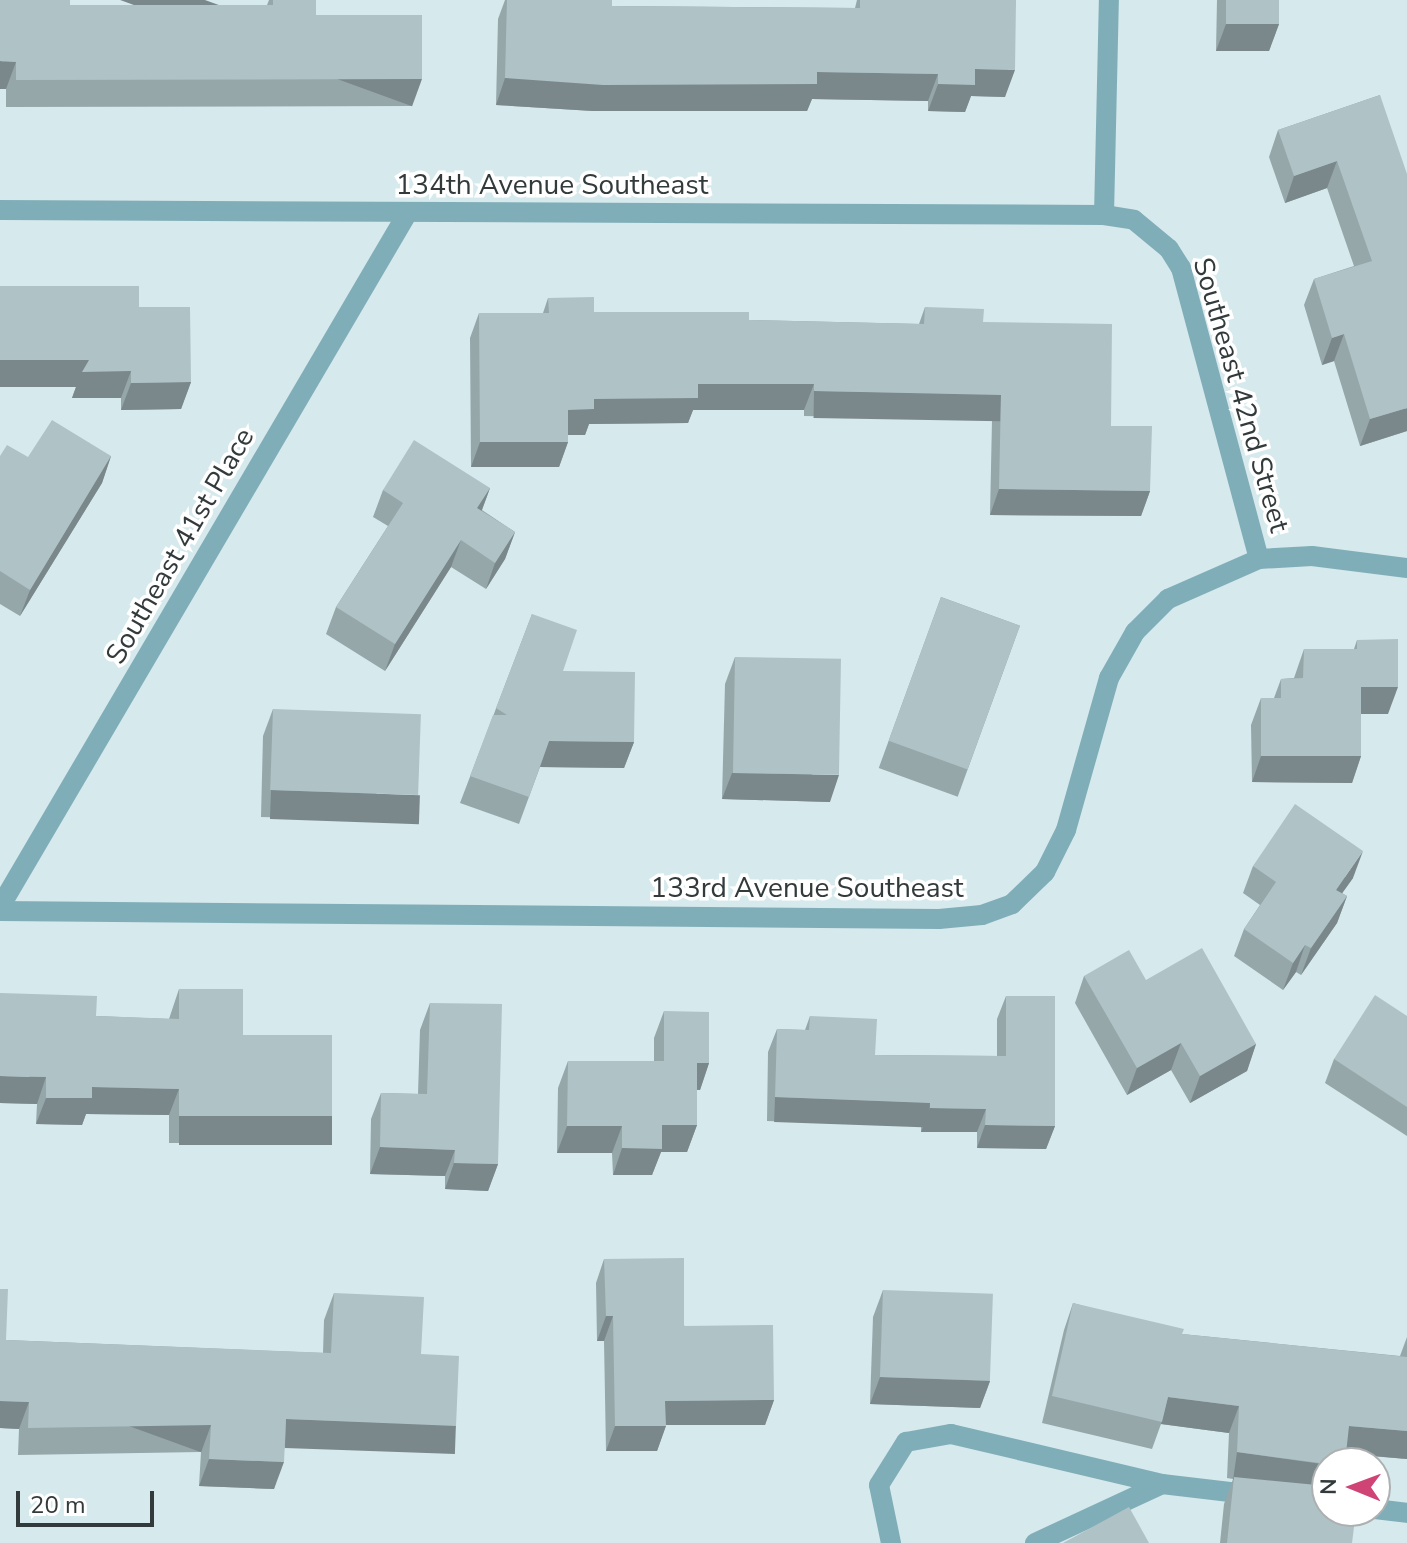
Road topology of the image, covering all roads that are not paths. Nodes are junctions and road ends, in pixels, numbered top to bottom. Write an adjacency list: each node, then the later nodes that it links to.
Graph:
1 (1109, 0): 4 (street)
2 (0, 210): 3 (street, 134th Avenue Southeast)
3 (408, 212): 4 (street, 134th Avenue Southeast); 7 (street, Southeast 41st Place)
4 (1104, 215): 5 (street, Southeast 42nd Street)
5 (1259, 559): 6 (street, 133rd Avenue Southeast); 7 (street, 133rd Avenue Southeast)
6 (1407, 568)
7 (0, 909)
8 (1162, 1484): 9 (street); 10 (street); 11 (street)
9 (1282, 1498)
10 (891, 1543)
11 (1035, 1543)

